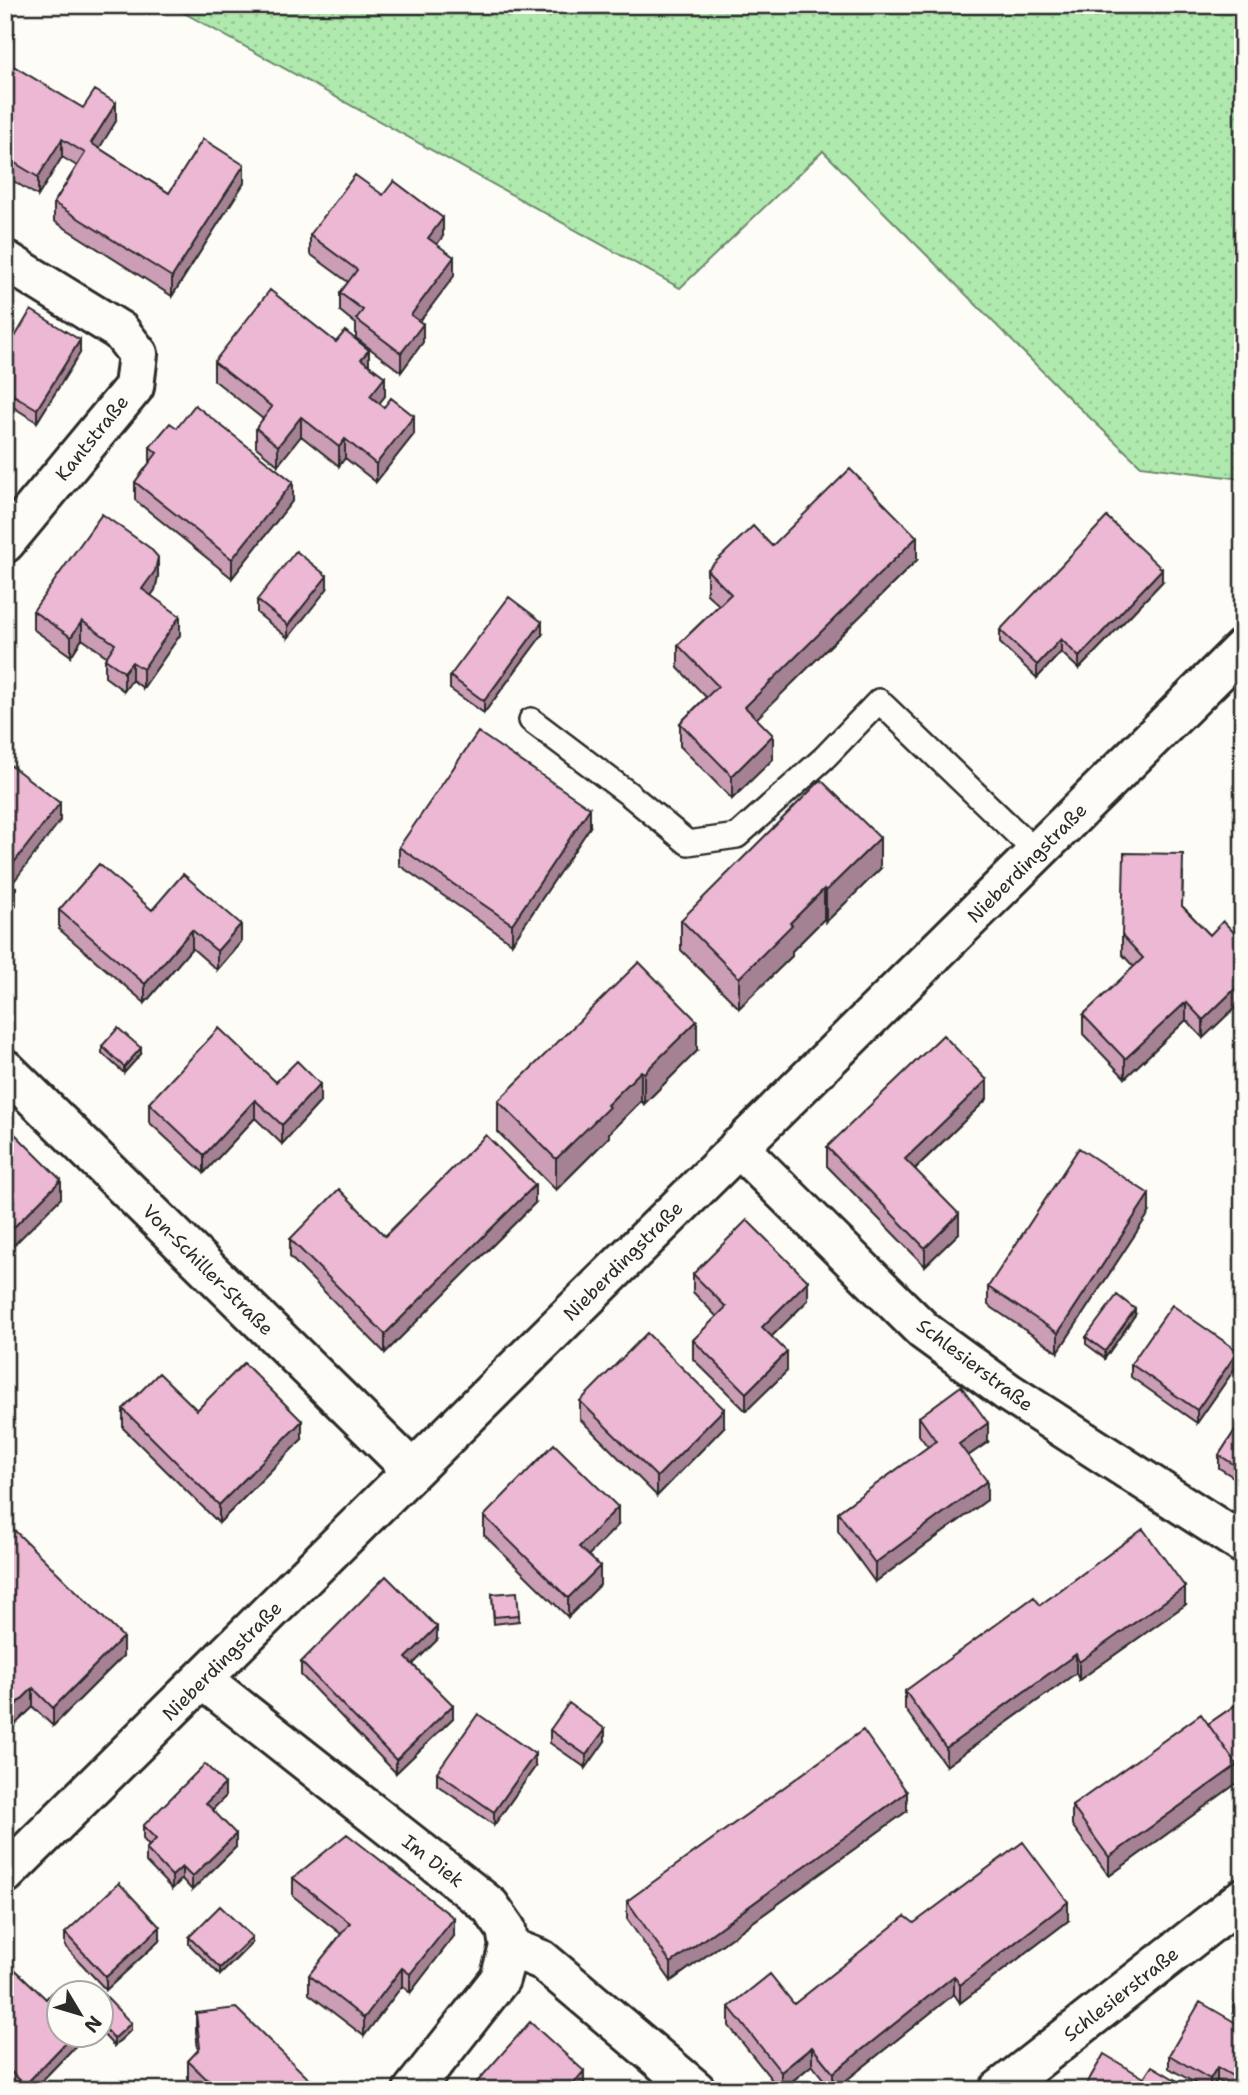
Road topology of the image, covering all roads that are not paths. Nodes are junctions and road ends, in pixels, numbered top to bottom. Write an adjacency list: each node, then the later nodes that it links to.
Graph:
1 (5, 260): 2 (street, Kantstraße)
2 (5, 543)
3 (1243, 648): 5 (street, Nieberdingstraße)
4 (531, 720): 5 (lane)
5 (1037, 853): 7 (street, Nieberdingstraße)
6 (5, 1069): 8 (street, Von-Schiller-Straße)
7 (738, 1147): 8 (street, Nieberdingstraße); 9 (street, Schlesierstraße)
8 (412, 1471): 10 (street, Nieberdingstraße)
9 (1243, 1544)
10 (203, 1680): 11 (street, Nieberdingstraße); 13 (street, Im Diek)
11 (5, 1874)
12 (1243, 1898): 16 (street, Schlesierstraße)
13 (509, 1947): 14 (street); 15 (street)
14 (413, 2090)
15 (696, 2090)
16 (999, 2090)

